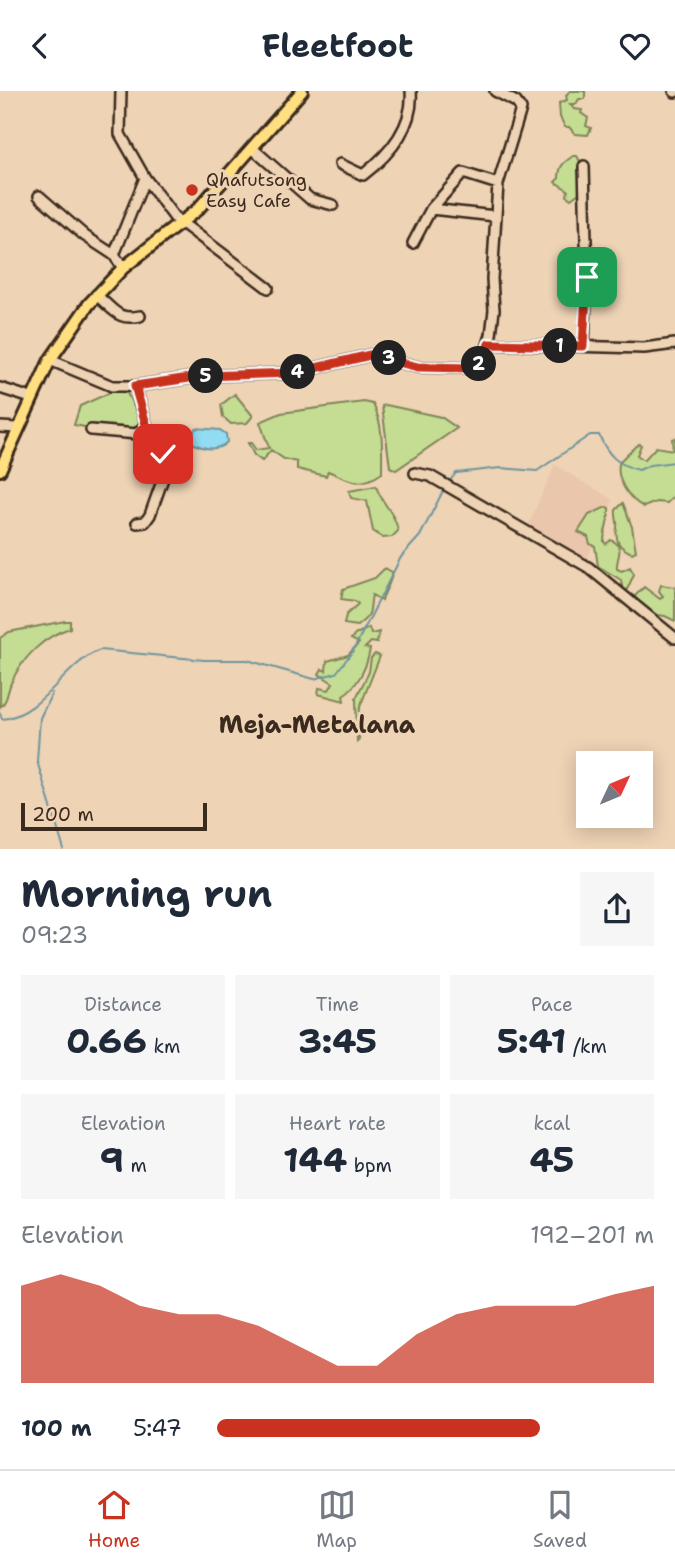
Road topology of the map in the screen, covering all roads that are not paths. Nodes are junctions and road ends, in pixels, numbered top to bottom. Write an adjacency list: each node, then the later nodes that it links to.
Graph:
1 (121, 91): 8 (street)
2 (302, 91): 5 (main road)
3 (411, 91): 6 (street)
4 (495, 91): 9 (street)
5 (252, 148): 11 (street); 14 (main road)
6 (340, 164)
7 (584, 166): 23 (street)
8 (145, 178): 14 (street); 16 (street)
9 (498, 184): 12 (street); 13 (street)
10 (39, 196): 16 (street)
11 (332, 205)
12 (431, 209): 13 (street); 15 (street)
13 (495, 216): 21 (street)
14 (181, 224): 17 (main road); 18 (street)
15 (412, 243)
16 (114, 255): 17 (street)
17 (123, 268): 19 (main road)
18 (268, 288)
19 (96, 295): 20 (street); 24 (main road)
20 (140, 316)
21 (489, 344): 23 (street); 25 (street)
22 (675, 344): 23 (street)
23 (583, 346)
24 (50, 360): 25 (street); 27 (main road)
25 (135, 386): 28 (street)
26 (0, 388): 27 (street)
27 (31, 398): 30 (main road)
28 (146, 424): 31 (street); 34 (street)
29 (0, 427): 30 (street)
30 (17, 428): 32 (main road)
31 (91, 430)
32 (0, 470)
33 (415, 473): 35 (street)
34 (137, 523)
35 (675, 638)

